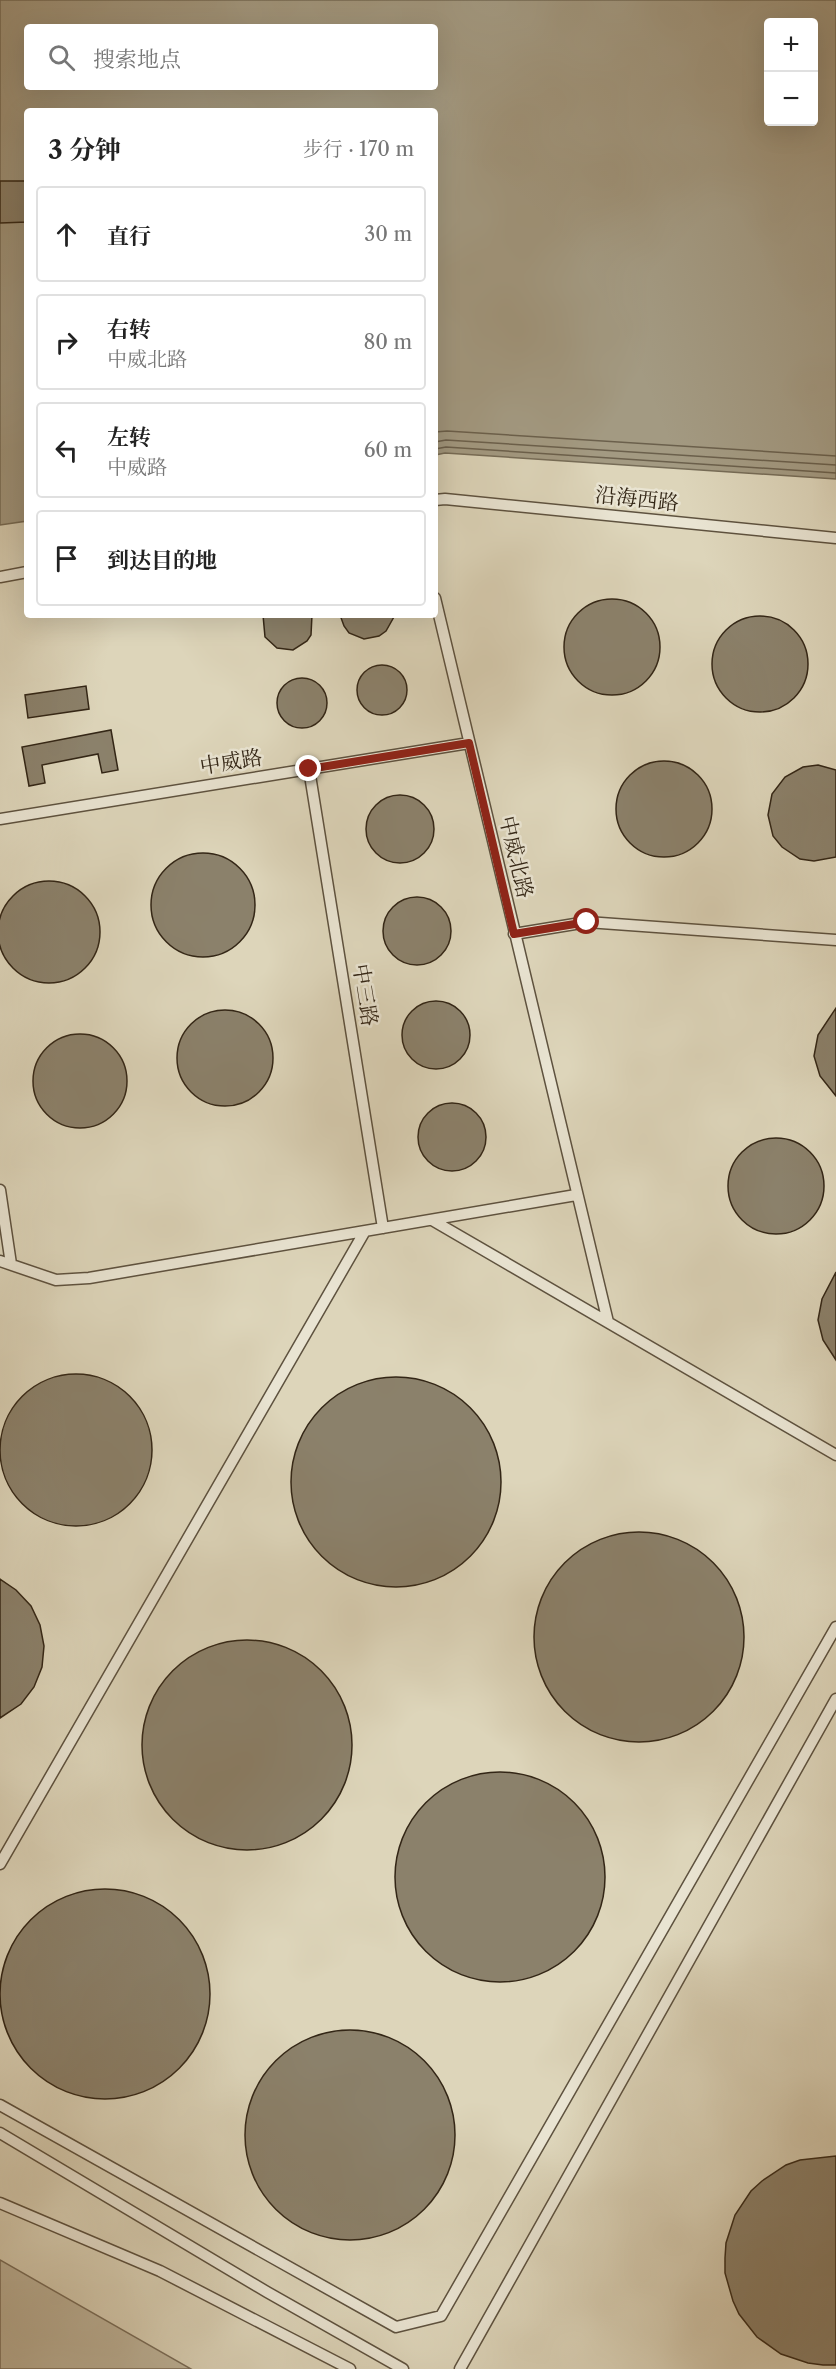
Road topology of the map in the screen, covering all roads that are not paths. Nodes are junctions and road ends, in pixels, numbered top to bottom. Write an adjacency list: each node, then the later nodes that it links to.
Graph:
1 (438, 500): 2 (lane, 沿海西路)
2 (836, 538)
3 (24, 573): 4 (lane)
4 (0, 577)
5 (438, 611): 6 (lane, 中威北路)
6 (469, 743): 7 (lane, 中威路); 9 (lane, 中威北路)
7 (309, 769): 8 (lane, 中威路); 14 (lane, 中三路)
8 (0, 819)
9 (514, 934): 10 (lane); 12 (lane, 中威北路)
10 (836, 940)
11 (0, 1190): 17 (lane)
12 (576, 1195): 13 (lane); 18 (lane, 中威北路)
13 (432, 1220): 14 (lane); 18 (lane)
14 (383, 1228): 15 (lane)
15 (365, 1231): 17 (lane); 22 (lane)
16 (0, 1261): 17 (lane)
17 (11, 1264)
18 (608, 1322): 19 (lane)
19 (836, 1455)
20 (836, 1627): 23 (lane)
21 (836, 1699): 28 (lane)
22 (0, 1864)
23 (0, 2105)
24 (0, 2133): 27 (lane)
25 (0, 2203): 26 (lane)
26 (350, 2369)
27 (404, 2369)
28 (460, 2369)

